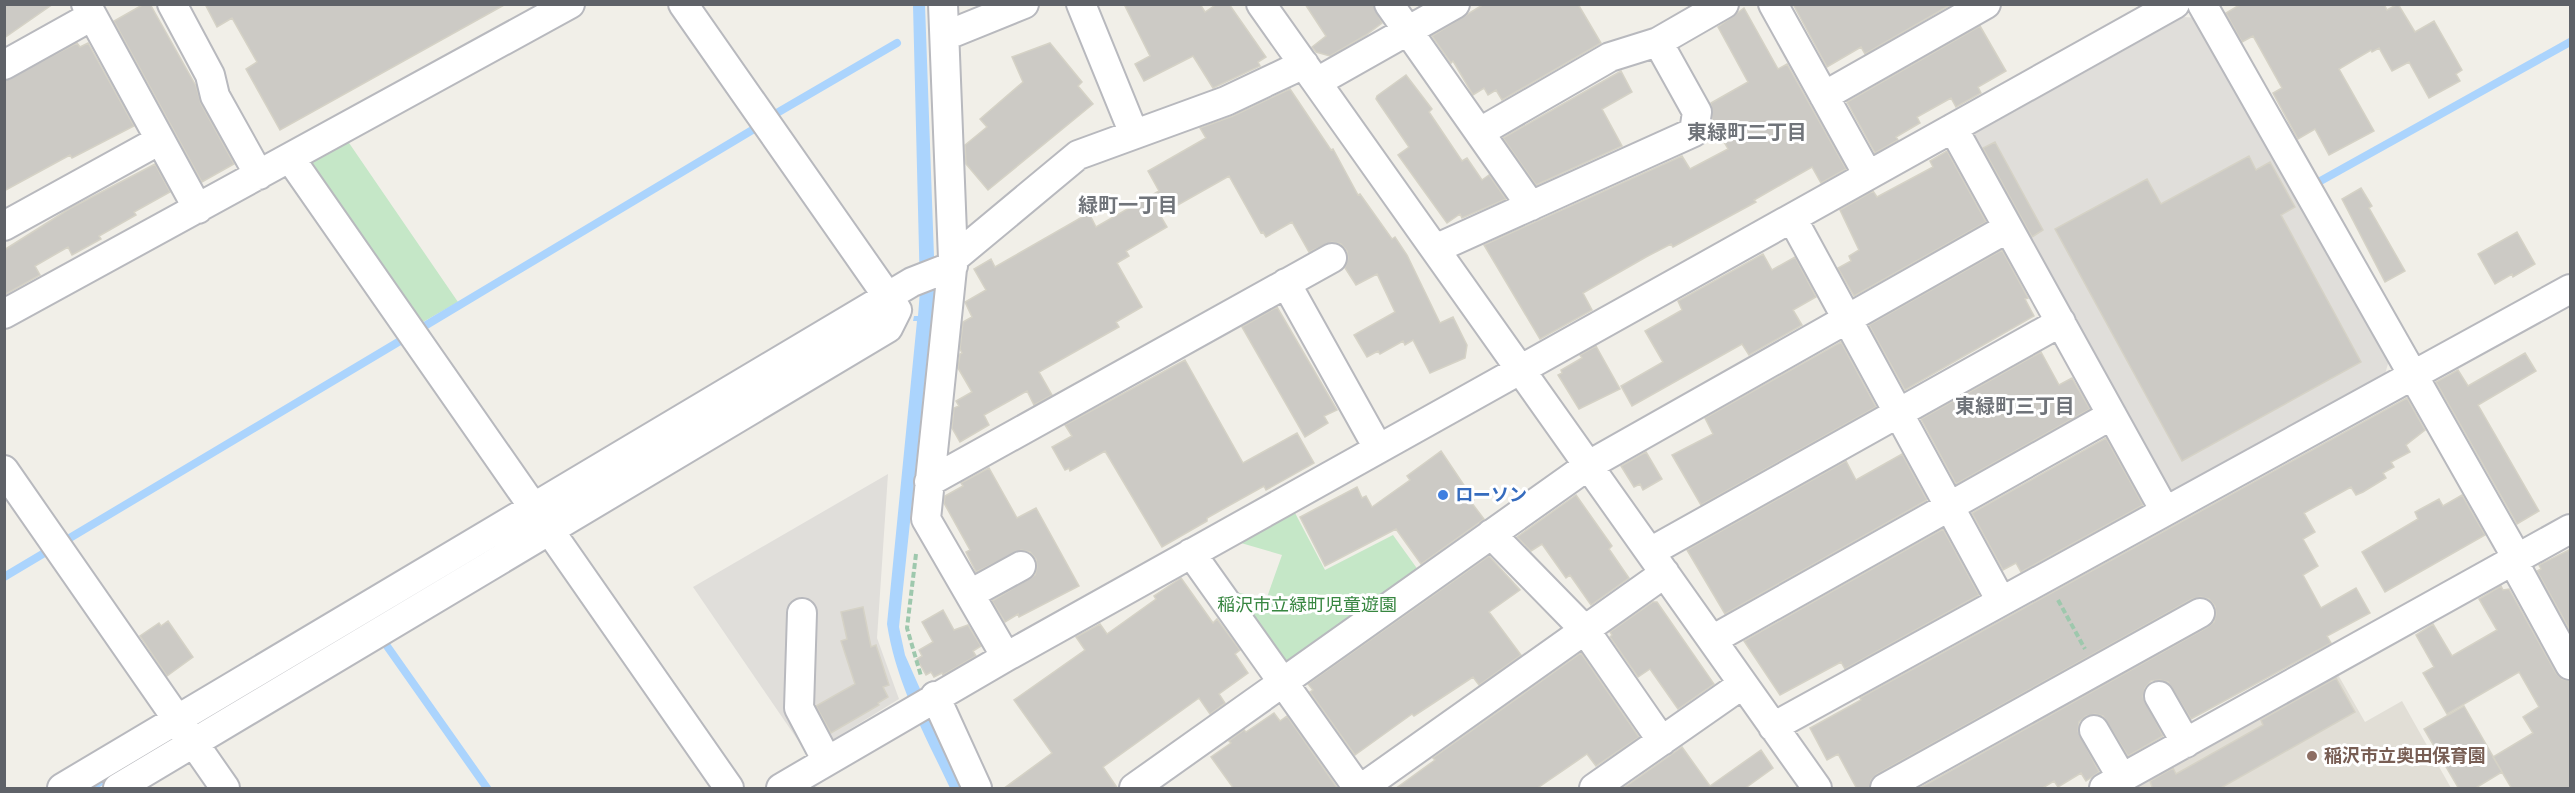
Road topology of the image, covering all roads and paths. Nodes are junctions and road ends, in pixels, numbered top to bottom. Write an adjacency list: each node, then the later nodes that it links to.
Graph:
1 (172, 4): 27 (street)
2 (570, 4): 26 (street)
3 (683, 4): 39 (street)
4 (943, 4): 17 (street)
5 (1024, 4): 17 (street)
6 (1081, 4): 24 (street)
7 (1262, 4): 20 (street)
8 (1389, 4): 16 (street)
9 (1455, 4): 16 (street)
10 (1724, 4): 18 (street)
11 (1773, 4): 21 (street)
12 (1986, 4): 21 (street)
13 (2175, 4): 22 (street)
14 (2202, 4): 44 (street)
15 (89, 10): 19 (street); 25 (street)
16 (1408, 31): 20 (street); 23 (street)
17 (945, 36): 36 (street)
18 (1658, 42): 23 (street); 29 (street)
19 (4, 64)
20 (1310, 73): 24 (street); 34 (street)
21 (1824, 96): 28 (street)
22 (1953, 128): 28 (street); 33 (street)
23 (1480, 132): 29 (street)
24 (1134, 134): 36 (street)
25 (160, 140): 30 (street); 32 (street)
26 (290, 158): 27 (street); 51 (street)
27 (259, 175): 30 (street)
28 (1868, 175): 31 (street)
29 (1531, 206): 34 (street)
30 (198, 209): 40 (street)
31 (1792, 218): 41 (street); 43 (street)
32 (4, 226)
33 (2008, 228): 41 (street); 42 (street)
34 (1435, 249): 43 (street)
35 (1332, 258): 37 (street)
36 (948, 265): 39 (street); 50 (street)
37 (1286, 283): 47 (street); 50 (street)
38 (2571, 288): 44 (street)
39 (888, 297): 51 (street); 56 (street)
40 (4, 314)
41 (1846, 318): 45 (street); 48 (street)
42 (2061, 322): 45 (street); 46 (street)
43 (1520, 369): 47 (street); 48 (street)
44 (2412, 376): 53 (street); 59 (street)
45 (1898, 413): 52 (street); 60 (street)
46 (2112, 415): 52 (street); 53 (street)
47 (1378, 448): 58 (street)
48 (1588, 465): 57 (street); 60 (street)
49 (4, 470): 78 (street)
50 (929, 482): 54 (street)
51 (532, 507): 56 (street); 78 (street)
52 (1949, 507): 64 (street); 68 (street)
53 (2165, 511): 62 (street)
54 (927, 519): 63 (street); 75 (path)
55 (2571, 529): 59 (street)
56 (550, 531): 78 (street); 86 (street)
57 (1491, 534): 67 (street); 72 (street)
58 (1191, 553): 69 (street); 72 (street)
59 (2515, 560): 71 (street); 80 (street)
60 (1657, 563): 67 (street); 68 (street)
61 (1021, 566): 63 (street)
62 (2046, 577): 64 (street); 70 (path)
63 (970, 594): 69 (street)
64 (2001, 601): 76 (street)
65 (802, 613): 81 (street)
66 (2200, 613): 70 (street)
67 (1585, 630): 79 (street); 90 (street)
68 (1712, 640): 73 (street)
69 (1006, 657): 75 (street)
70 (2097, 670): 93 (street)
71 (2566, 675)
72 (1283, 683): 89 (street); 90 (street)
73 (1743, 684): 76 (street); 79 (street)
74 (2159, 696): 80 (street)
75 (932, 698): 81 (street); 88 (street)
76 (1773, 727): 92 (street)
77 (2094, 730): 82 (street)
78 (186, 732): 83 (street); 84 (street); 85 (street)
79 (1662, 741): 91 (street)
80 (2186, 743): 82 (street)
81 (827, 761): 87 (street)
82 (2110, 786)
83 (62, 789)
84 (118, 789)
85 (225, 789)
86 (729, 789)
87 (781, 789)
88 (977, 789)
89 (1134, 789)
90 (1360, 789)
91 (1594, 789)
92 (1817, 789)
93 (1885, 789)

